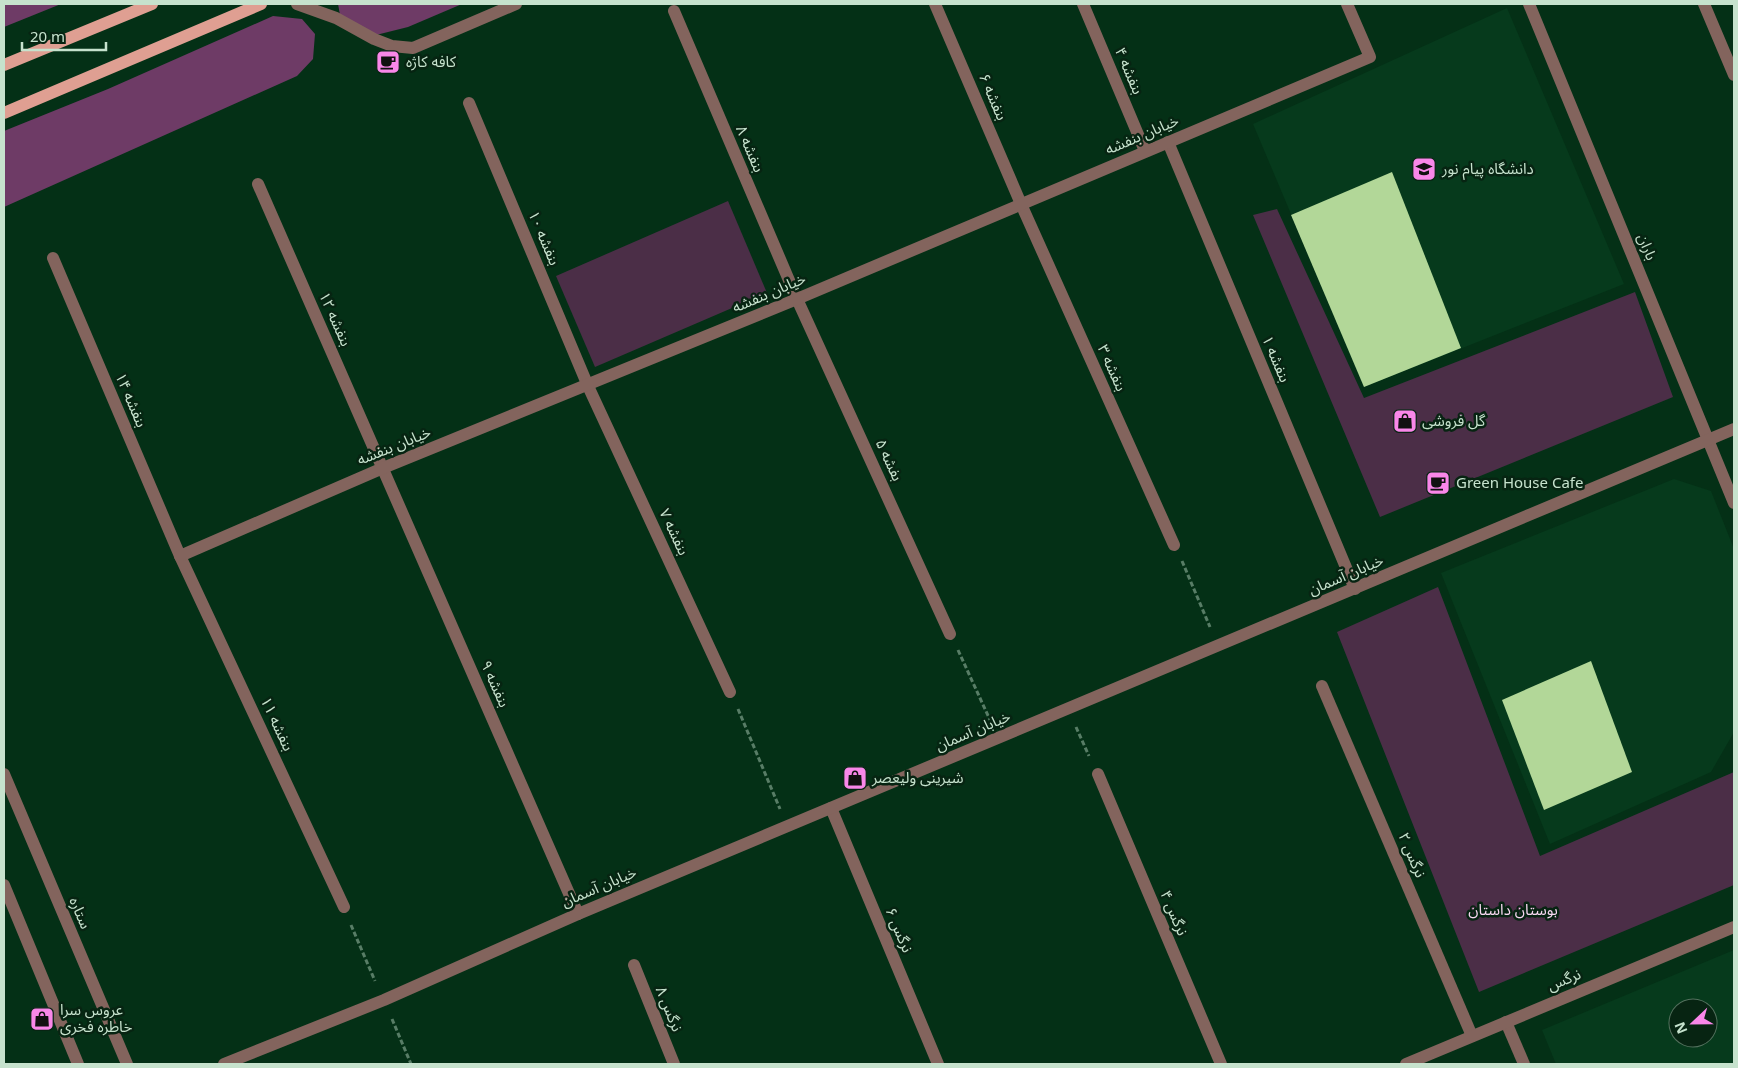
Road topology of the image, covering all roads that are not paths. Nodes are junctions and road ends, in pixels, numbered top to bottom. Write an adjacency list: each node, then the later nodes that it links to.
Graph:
1 (152, 4): 11 (main road)
2 (261, 4): 14 (main road)
3 (298, 4): 4 (street)
4 (516, 4)
5 (935, 4): 18 (street, بنفشه ۶)
6 (1083, 4): 16 (street, بنفشه ۴)
7 (1347, 4): 15 (street, خیابان بنفشه)
8 (1529, 4): 23 (street, باران)
9 (1704, 4): 12 (street)
10 (674, 10): 20 (street, بنفشه ۸)
11 (4, 65)
12 (1734, 75)
13 (469, 103): 21 (street, بنفشه ۱۰)
14 (4, 113)
15 (1168, 142): 16 (street, خیابان بنفشه); 28 (street, بنفشه ۱)
16 (1145, 151): 18 (street, خیابان بنفشه)
17 (258, 184): 24 (street, بنفشه ۱۲)
18 (1021, 204): 20 (street, خیابان بنفشه); 26 (street, بنفشه ۳)
19 (53, 258): 27 (street, بنفشه ۱۴)
20 (797, 299): 21 (street, خیابان بنفشه); 29 (street, بفشه ۵)
21 (588, 386): 24 (street, خیابان بنفشه); 31 (street, بنفشه ۷)
22 (1734, 429): 23 (street, خیابان آسمان)
23 (1708, 439): 25 (street, باران); 28 (street, خیابان آسمان)
24 (383, 468): 27 (street, خیابان بنفشه); 37 (street, بنفشه ۹)
25 (1734, 503)
26 (1174, 545)
27 (180, 556): 36 (street, بنفشه ۱۱)
28 (1355, 589): 34 (street, خیابان آسمان)
29 (950, 634)
30 (1322, 686): 41 (street, نرگس ۲)
31 (730, 692)
32 (4, 774): 43 (street, ستاره)
33 (1098, 774): 47 (street, نرگس ۴)
34 (831, 808): 37 (street, خیابان آسمان); 46 (street, نرگس ۶)
35 (4, 885): 42 (street)
36 (344, 907)
37 (578, 914): 44 (street, خیابان آسمان)
38 (1734, 927): 40 (street, نرگس)
39 (634, 965): 45 (street, نرگس ۸)
40 (1506, 1022): 41 (street, نرگس); 49 (street)
41 (1472, 1036): 48 (street, نرگس)
42 (78, 1064)
43 (127, 1064)
44 (224, 1064)
45 (674, 1064)
46 (938, 1064)
47 (1221, 1064)
48 (1406, 1064)
49 (1524, 1064)

